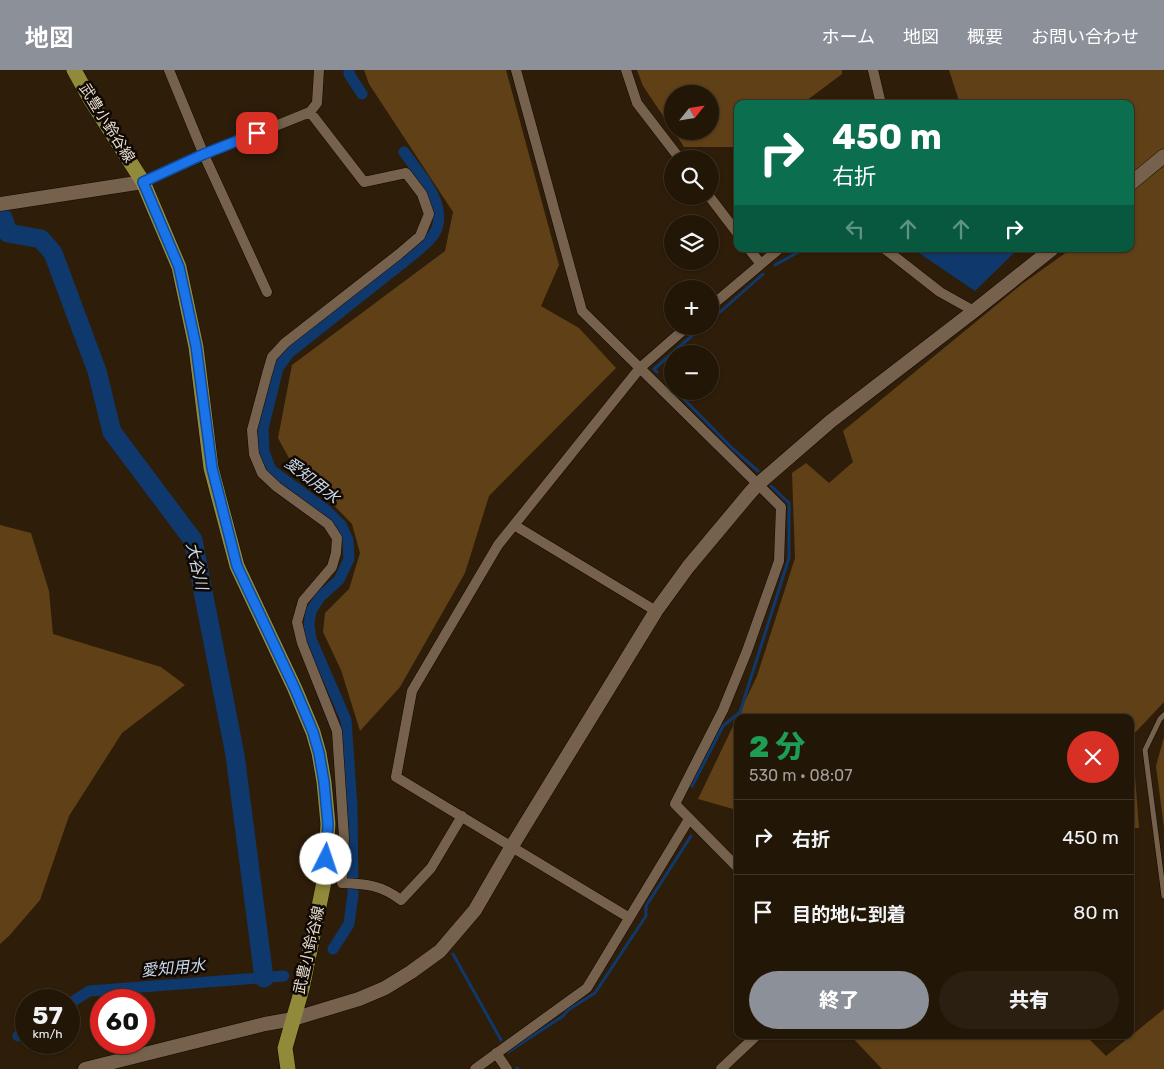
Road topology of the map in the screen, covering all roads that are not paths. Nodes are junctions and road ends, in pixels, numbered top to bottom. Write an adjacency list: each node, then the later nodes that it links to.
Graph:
1 (74, 70): 13 (main road, 武豊小鈴谷線)
2 (169, 70): 10 (street)
3 (319, 70): 8 (street)
4 (516, 70): 26 (street)
5 (626, 70): 9 (street)
6 (873, 70): 7 (street)
7 (879, 100)
8 (310, 112): 10 (street); 31 (street)
9 (673, 150)
10 (204, 154): 13 (street); 22 (street)
11 (1164, 156): 12 (street)
12 (1134, 181)
13 (143, 182): 14 (street); 37 (main road, 武豊小鈴谷線)
14 (0, 204)
15 (716, 205): 16 (street)
16 (734, 229)
17 (751, 252): 21 (street)
18 (775, 252): 21 (street)
19 (889, 252): 24 (street)
20 (1048, 252): 24 (street)
21 (760, 263): 23 (street)
22 (267, 292)
23 (719, 299)
24 (974, 311): 27 (street)
25 (678, 335): 26 (street)
26 (640, 368): 27 (street); 28 (street)
27 (757, 485): 29 (street); 32 (street)
28 (514, 525): 29 (street); 31 (street)
29 (656, 611): 33 (street)
30 (1164, 715): 35 (lane)
31 (462, 816): 33 (street)
32 (688, 819): 34 (street); 36 (street)
33 (512, 846): 36 (street); 37 (street)
34 (734, 864)
35 (1164, 896)
36 (628, 918): 39 (street)
37 (293, 1019): 40 (street); 41 (main road, 武豊小鈴谷線)
38 (753, 1039): 44 (street)
39 (496, 1053): 42 (street); 43 (street)
40 (85, 1069)
41 (288, 1069)
42 (475, 1069)
43 (507, 1069)
44 (721, 1069)

